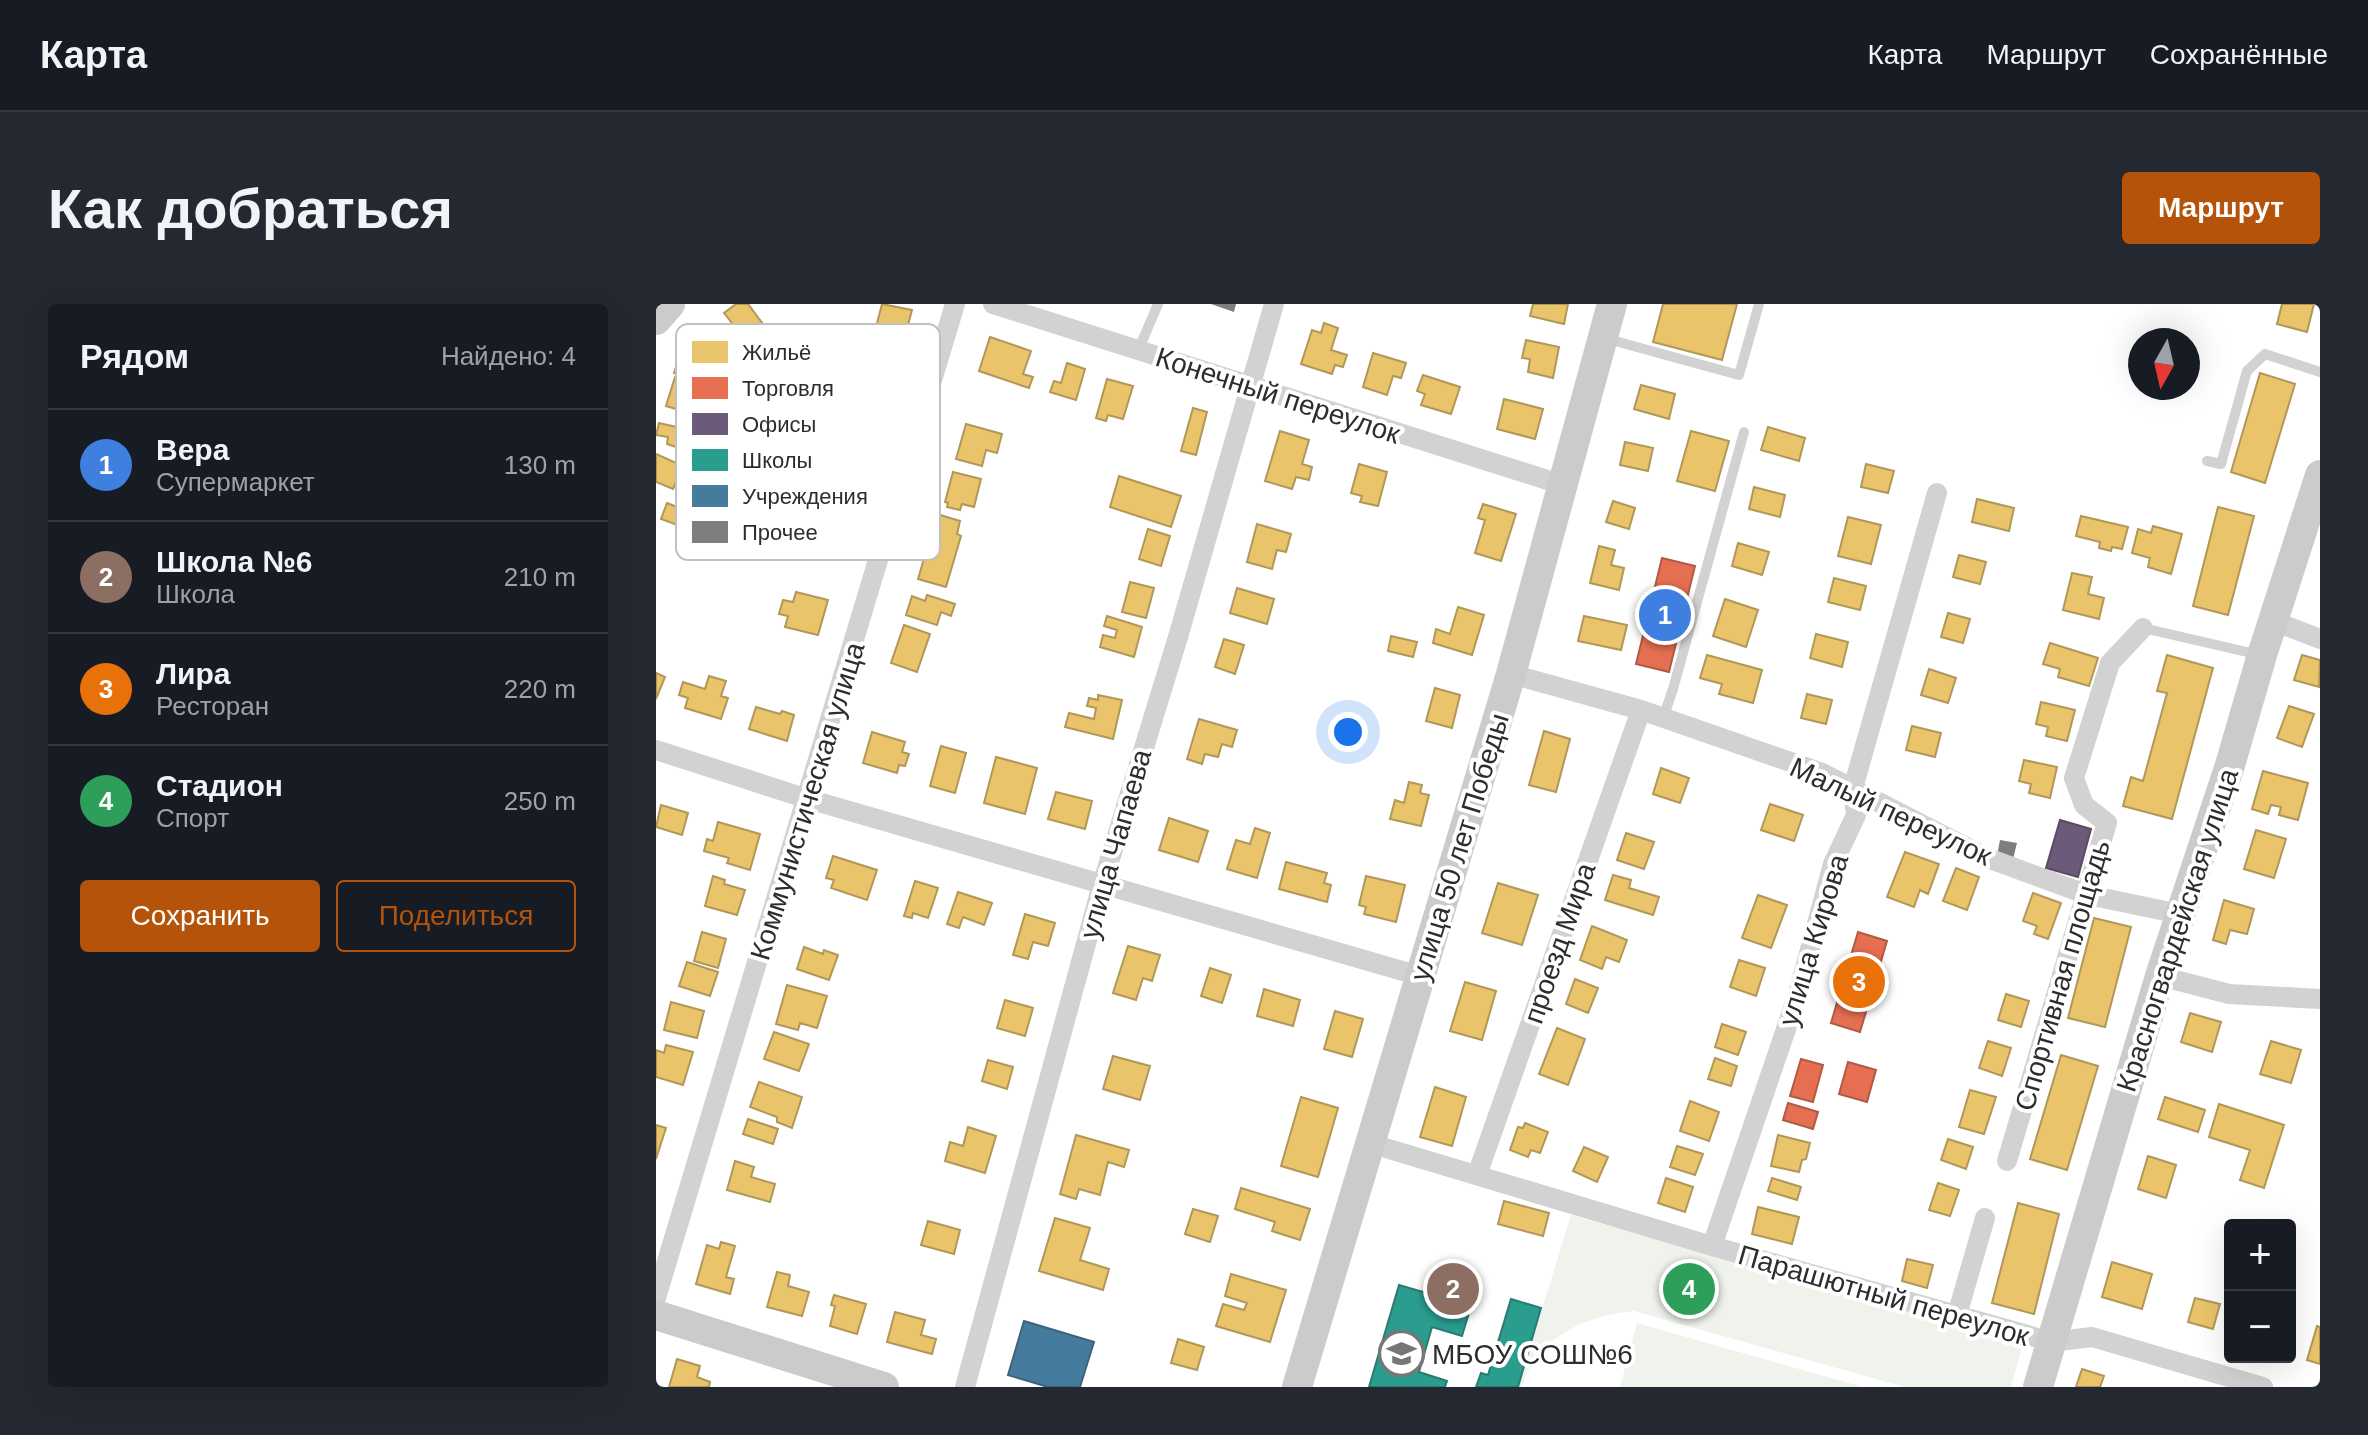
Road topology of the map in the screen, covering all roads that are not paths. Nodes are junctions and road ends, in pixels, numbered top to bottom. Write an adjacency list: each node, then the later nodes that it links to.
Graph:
1 (662, 304): 9 (street)
2 (670, 304): 10 (street)
3 (955, 304): 13 (street, Коммунистическая улица)
4 (993, 304): 12 (street, Конечный переулок)
5 (1158, 304): 12 (lane)
6 (1274, 304): 15 (street, улица Чапаева)
7 (1612, 304): 11 (street, улица 50 лет Победы)
8 (1759, 304): 11 (lane)
9 (656, 305)
10 (656, 320)
11 (1603, 338): 19 (street, улица 50 лет Победы)
12 (1138, 351): 15 (street, Конечный переулок)
13 (940, 355)
14 (2320, 372): 17 (lane)
15 (1249, 386): 19 (street, Конечный переулок); 32 (street, улица Чапаева)
16 (1744, 432): 28 (lane)
17 (2207, 461)
18 (2320, 475): 22 (street, Красногвардейская улица)
19 (1563, 485): 26 (street, улица 50 лет Победы)
20 (1937, 493): 30 (street, улица Кирова)
21 (879, 560): 31 (street, Коммунистическая улица)
22 (2274, 621): 24 (street); 25 (street, Красногвардейская улица)
23 (2143, 628): 25 (lane); 33 (street, Спортивная площадь)
24 (2320, 639)
25 (2262, 655): 34 (street, Красногвардейская улица)
26 (1511, 674): 27 (street, Малый переулок); 35 (street, улица 50 лет Победы)
27 (1641, 710): 28 (street, Малый переулок); 40 (street, проезд Мира)
28 (1663, 718): 30 (street, Малый переулок)
29 (656, 750): 31 (street)
30 (1853, 788): 33 (street, Малый переулок); 42 (street, улица Кирова)
31 (808, 799): 32 (street); 43 (street, Коммунистическая улица)
32 (1102, 885): 35 (street); 48 (street, улица Чапаева)
33 (2088, 895): 34 (street, Малый переулок); 39 (street, Спортивная площадь)
34 (2180, 914): 36 (street, Красногвардейская улица)
35 (1420, 976): 38 (street, улица 50 лет Победы)
36 (2160, 976): 37 (street); 46 (street, Красногвардейская улица)
37 (2320, 999)
38 (1369, 1143): 40 (street, Парашютный переулок); 49 (street, улица 50 лет Победы)
39 (2007, 1161)
40 (1477, 1175): 42 (street, Парашютный переулок)
41 (1985, 1218): 45 (street)
42 (1712, 1246): 45 (street, Парашютный переулок)
43 (656, 1298)
44 (656, 1315): 47 (street)
45 (1957, 1315): 46 (street, Парашютный переулок)
46 (2052, 1342): 50 (street, Красногвардейская улица); 51 (street, Парашютный переулок)
47 (884, 1387)
48 (965, 1387)
49 (1297, 1387)
50 (2038, 1387)
51 (2263, 1387)

